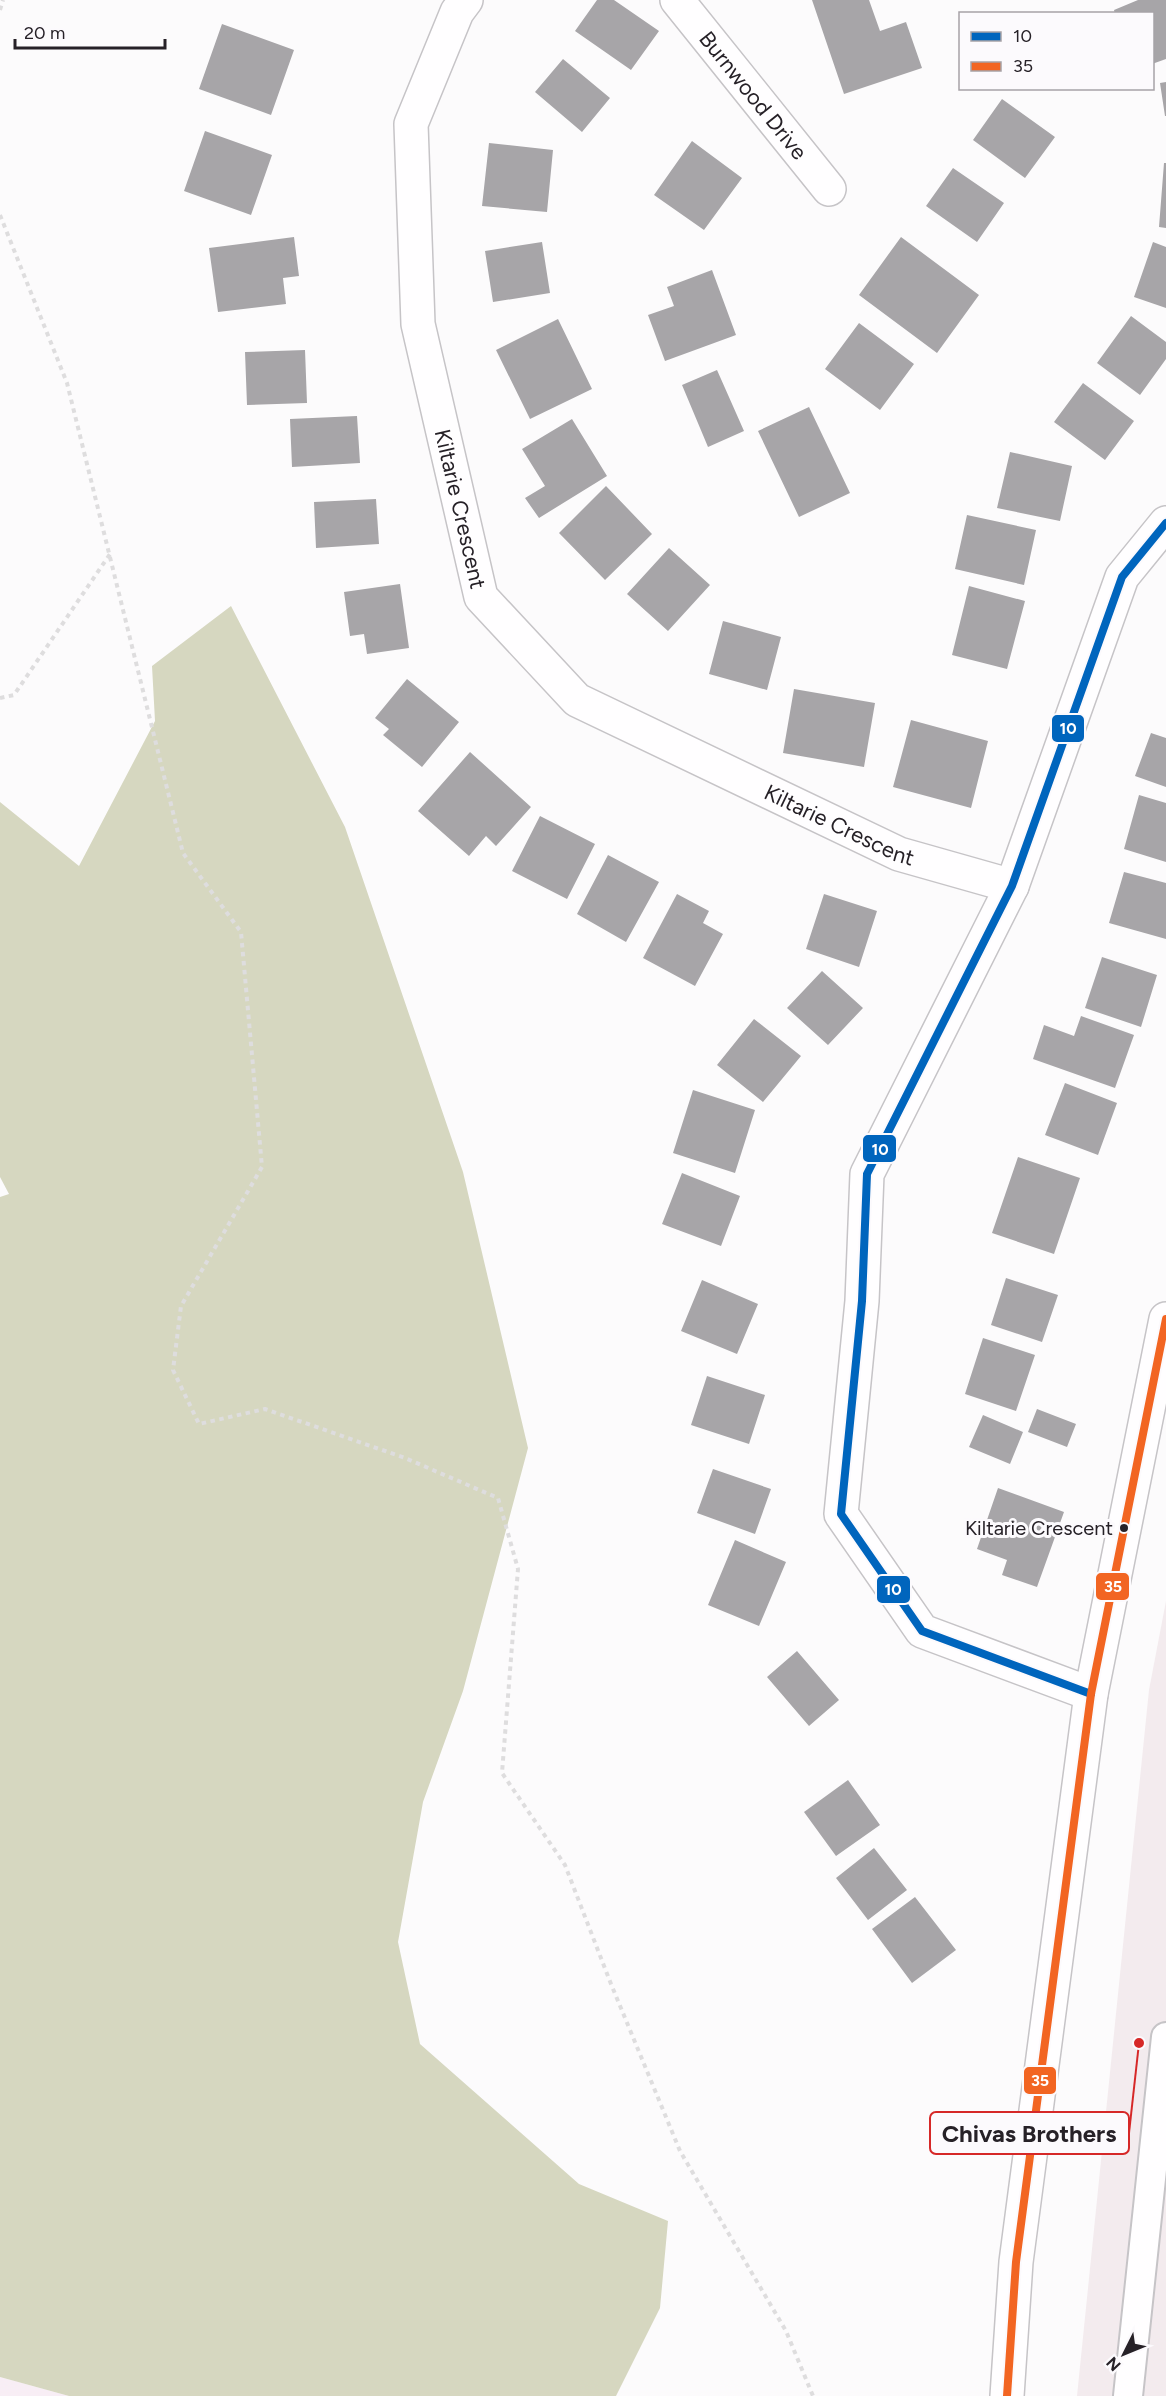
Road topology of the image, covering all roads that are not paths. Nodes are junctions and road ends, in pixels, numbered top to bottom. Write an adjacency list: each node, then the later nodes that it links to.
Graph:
1 (466, 0): 5 (street, Kiltarie Crescent)
2 (676, 0): 3 (street, Burnwood Drive)
3 (829, 189)
4 (1166, 523): 5 (street)
5 (1012, 886): 8 (street)
6 (1166, 1319): 7 (street)
7 (1159, 1390): 8 (street)
8 (1090, 1694): 10 (street)
9 (1166, 2037): 11 (lane)
10 (1007, 2396)
11 (1128, 2396)

